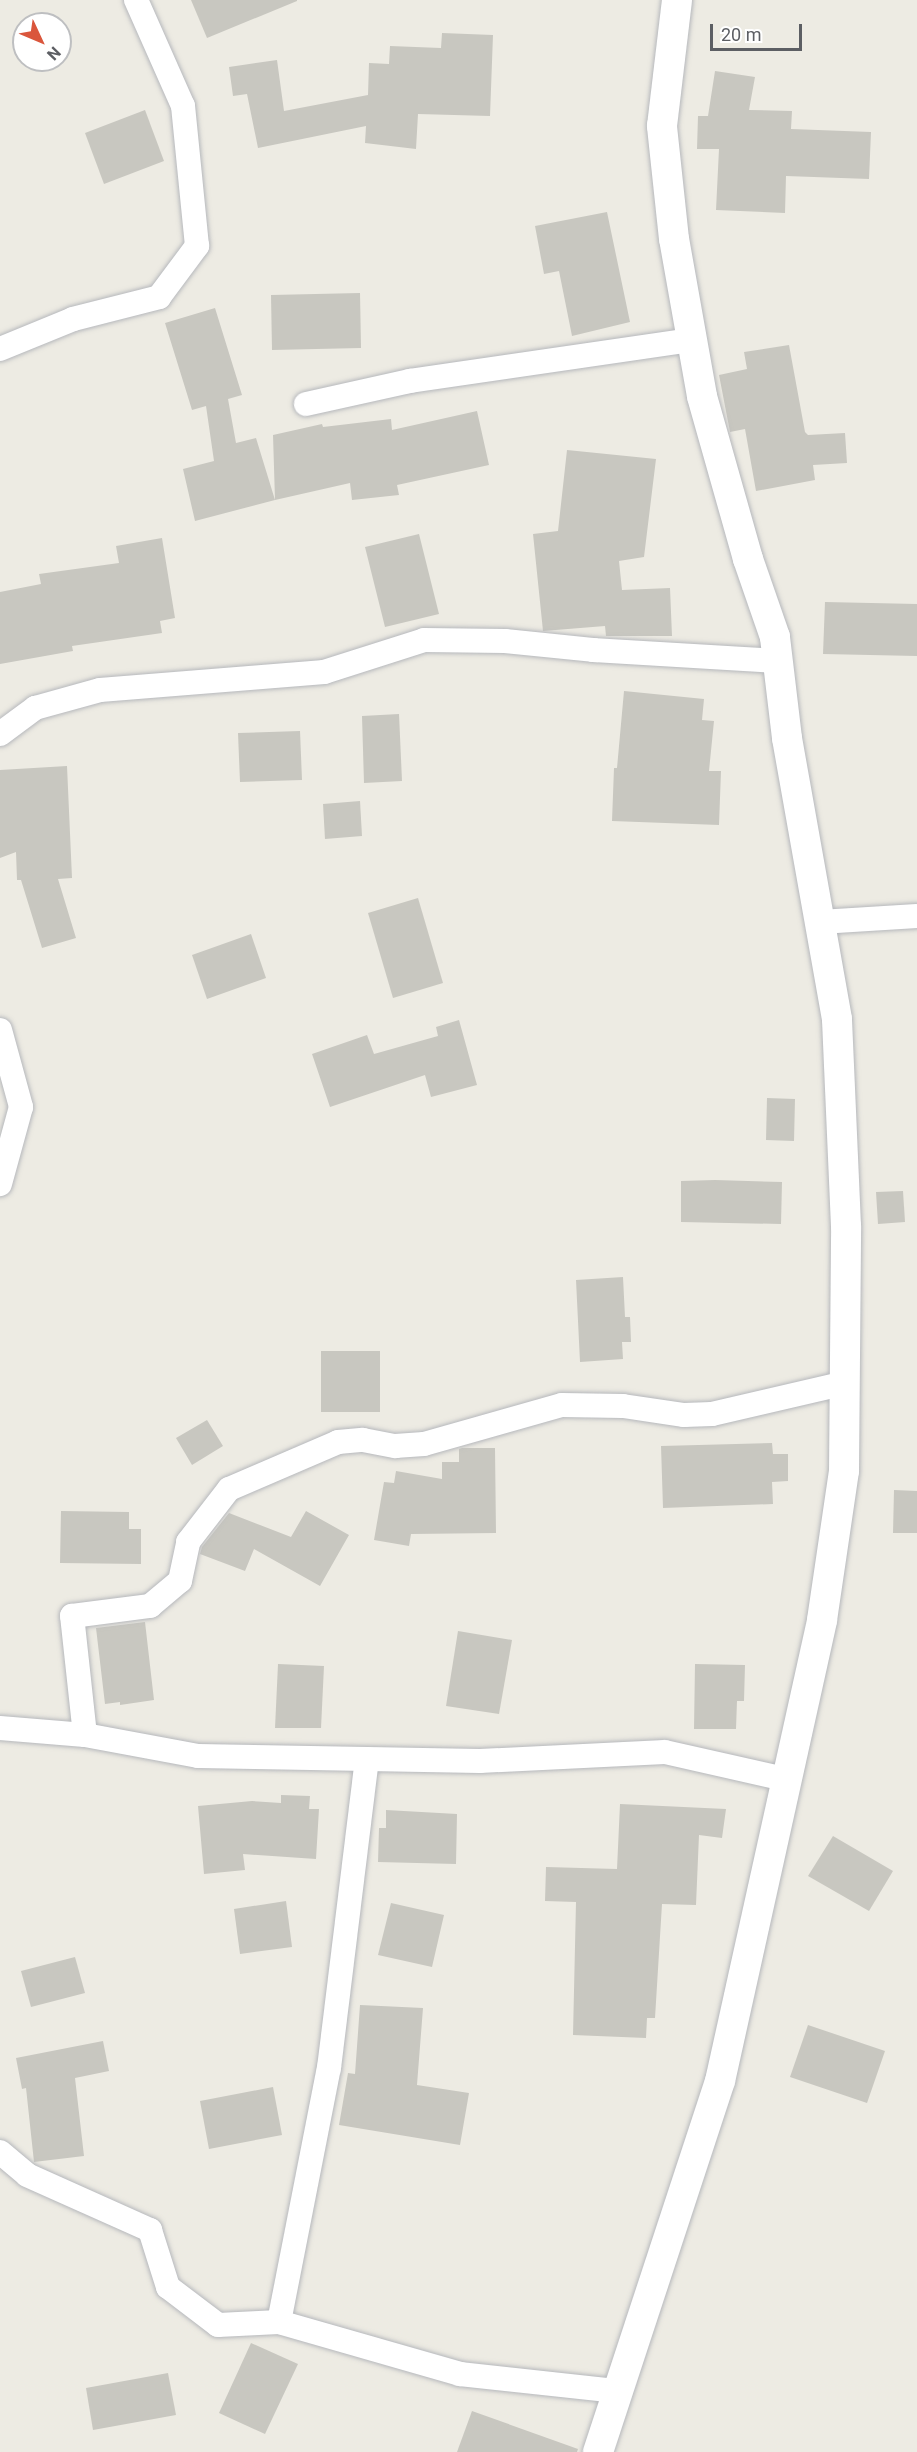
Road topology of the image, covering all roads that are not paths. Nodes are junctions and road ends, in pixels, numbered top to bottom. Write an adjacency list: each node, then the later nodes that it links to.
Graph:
1 (136, 0): 4 (street)
2 (677, 0): 3 (street)
3 (692, 340): 5 (street); 6 (street)
4 (0, 349)
5 (306, 404)
6 (778, 661): 7 (street); 9 (street)
7 (0, 734)
8 (917, 916): 9 (street)
9 (820, 922): 12 (street)
10 (0, 1030): 11 (street)
11 (0, 1184)
12 (845, 1383): 14 (street); 16 (street)
13 (0, 1728): 14 (street)
14 (85, 1735): 15 (street)
15 (367, 1759): 16 (street); 18 (street)
16 (785, 1779): 19 (street)
17 (0, 2152): 18 (street)
18 (279, 2322): 19 (street)
19 (617, 2391): 20 (street)
20 (598, 2452)

